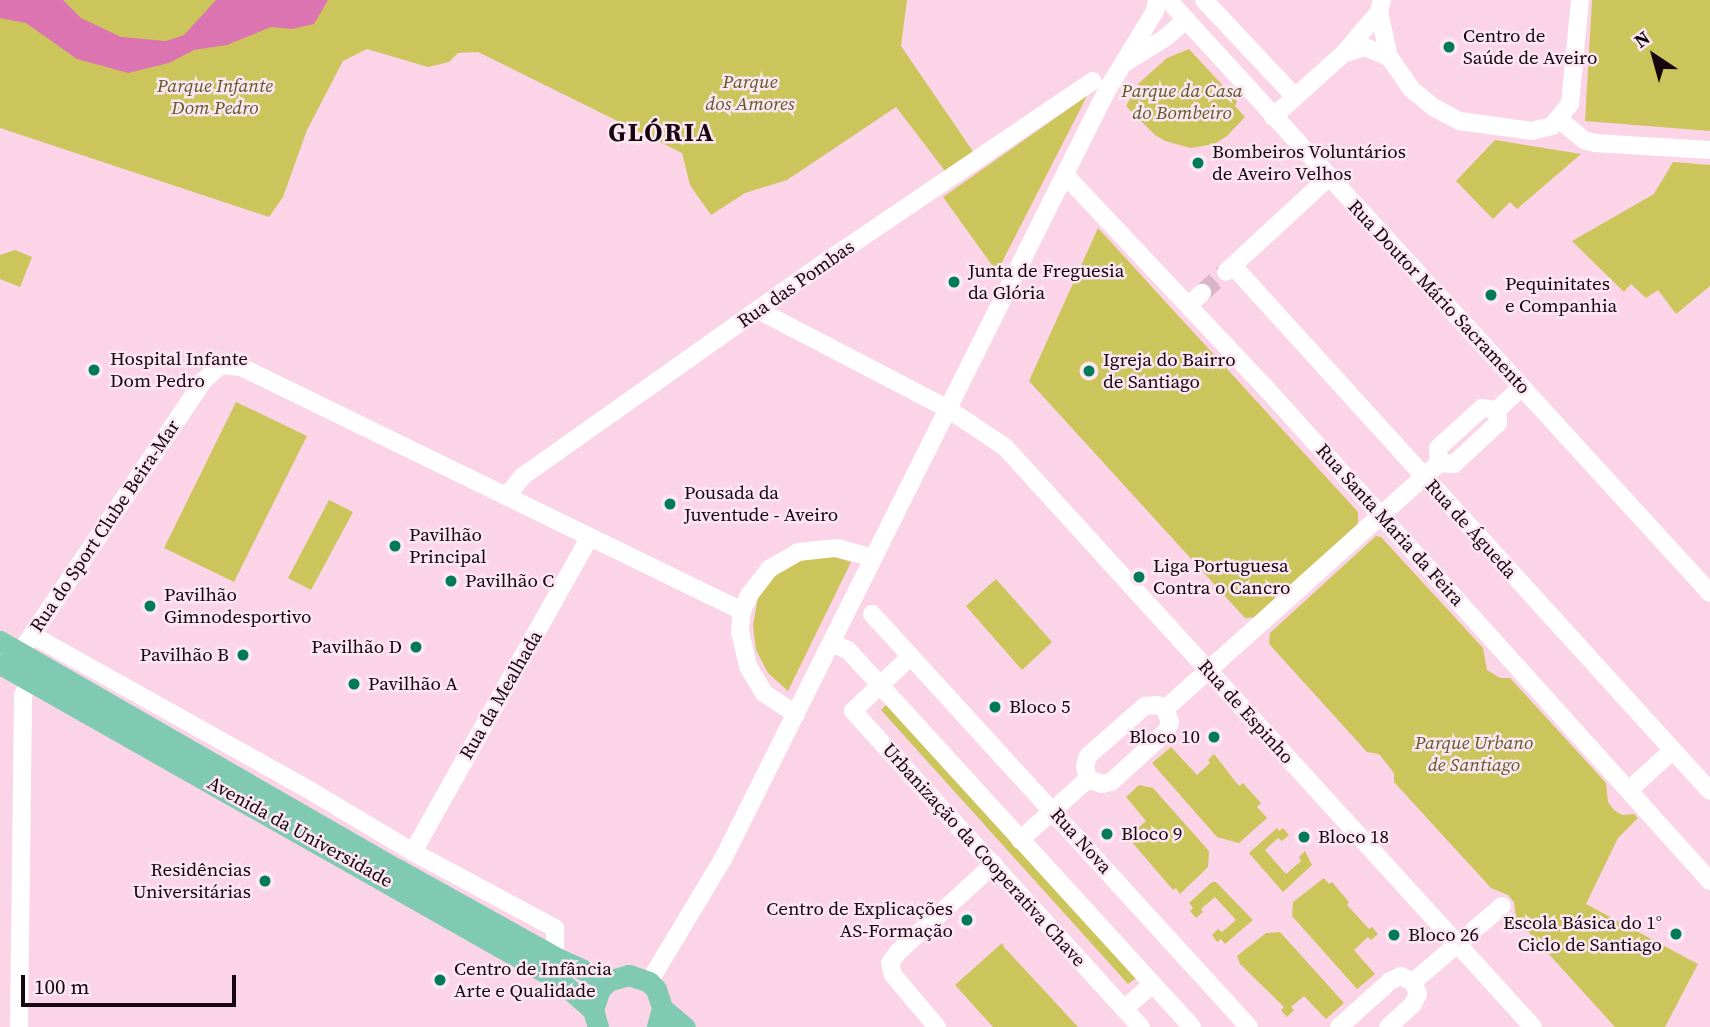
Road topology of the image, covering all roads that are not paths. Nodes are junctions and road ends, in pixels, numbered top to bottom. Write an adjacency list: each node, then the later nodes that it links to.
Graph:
1 (1157, 0): 9 (street)
2 (1168, 0): 6 (street, Rua Doutor Mário Sacramento)
3 (1204, 0): 11 (street)
4 (1580, 0): 13 (street)
5 (1381, 6): 7 (street); 8 (street)
6 (1186, 20): 9 (street); 12 (street, Rua Doutor Mário Sacramento)
7 (1343, 54): 8 (street); 11 (street)
8 (1389, 57): 13 (street)
9 (1125, 62): 15 (street)
10 (1093, 81): 17 (street, Rua das Pombas)
11 (1295, 97): 12 (street)
12 (1273, 117): 16 (street, Rua Doutor Mário Sacramento)
13 (1560, 120): 14 (street)
14 (1710, 150)
15 (1065, 175): 19 (street); 22 (street, Rua Santa Maria da Feira)
16 (1329, 177): 18 (street, Rua Doutor Mário Sacramento); 20 (street, Rua de Águeda)
17 (758, 310): 19 (street, Rua de Espinho); 21 (street, Rua das Pombas)
18 (1522, 387): 20 (street); 25 (street, Rua Doutor Mário Sacramento)
19 (948, 409): 24 (street); 33 (street, Rua de Espinho)
20 (1424, 477): 22 (street); 38 (street, Rua de Águeda)
21 (507, 495): 23 (street, Rua do Sport Clube Beira-Mar); 28 (street, Rua do Sport Clube Beira-Mar)
22 (1381, 516): 33 (street); 40 (street, Rua Santa Maria da Feira)
23 (589, 538): 26 (street, Rua do Sport Clube Beira-Mar); 44 (street, Rua da Mealhada)
24 (874, 558): 26 (street); 30 (street)
25 (1710, 593)
26 (742, 611): 37 (street)
27 (872, 614): 31 (street, Rua Nova)
28 (32, 635): 32 (street, Rua do Sport Clube Beira-Mar); 44 (street, Avenida da Universidade)
29 (0, 641): 32 (main road, Avenida da Universidade)
30 (832, 643): 35 (street); 37 (street)
31 (911, 656): 35 (street); 42 (street, Rua Nova)
32 (10, 662): 34 (main road, Avenida da Universidade); 49 (main road, Avenida da Universidade)
33 (1209, 671): 36 (street); 48 (street, Rua de Espinho)
34 (30, 680): 56 (main road, Avenida da Universidade); 57 (street)
35 (880, 684): 43 (street); 45 (street, Urbanização da Cooperativa Chave)
36 (1165, 709): 39 (street); 39 (street)
37 (796, 714): 51 (street)
38 (1673, 750): 40 (street); 41 (street, Rua de Águeda)
39 (1088, 779): 42 (street)
40 (1629, 790): 46 (street, Rua Santa Maria da Feira)
41 (1710, 791)
42 (1054, 811): 43 (street); 62 (street, Rua Nova)
43 (1020, 840): 53 (street)
44 (413, 852): 49 (street, Avenida da Universidade)
45 (994, 864): 54 (street, Urbanização da Cooperativa Chave); 59 (street)
46 (1710, 881)
47 (1502, 906): 48 (street)
48 (1458, 944): 52 (street); 65 (street, Rua de Espinho)
49 (555, 957): 50 (main road, Avenida da Universidade)
50 (608, 981): 51 (main road); 56 (main road)
51 (649, 982): 55 (main road)
52 (1413, 982): 63 (street); 64 (street)
53 (1153, 984): 54 (street); 61 (street)
54 (1125, 1008): 60 (street, Urbanização da Cooperativa Chave)
55 (660, 1017): 58 (main road)
56 (595, 1019)
57 (19, 1027)
58 (685, 1027)
59 (937, 1027)
60 (1141, 1027)
61 (1192, 1027)
62 (1249, 1027)
63 (1339, 1027)
64 (1388, 1027)
65 (1533, 1027)

